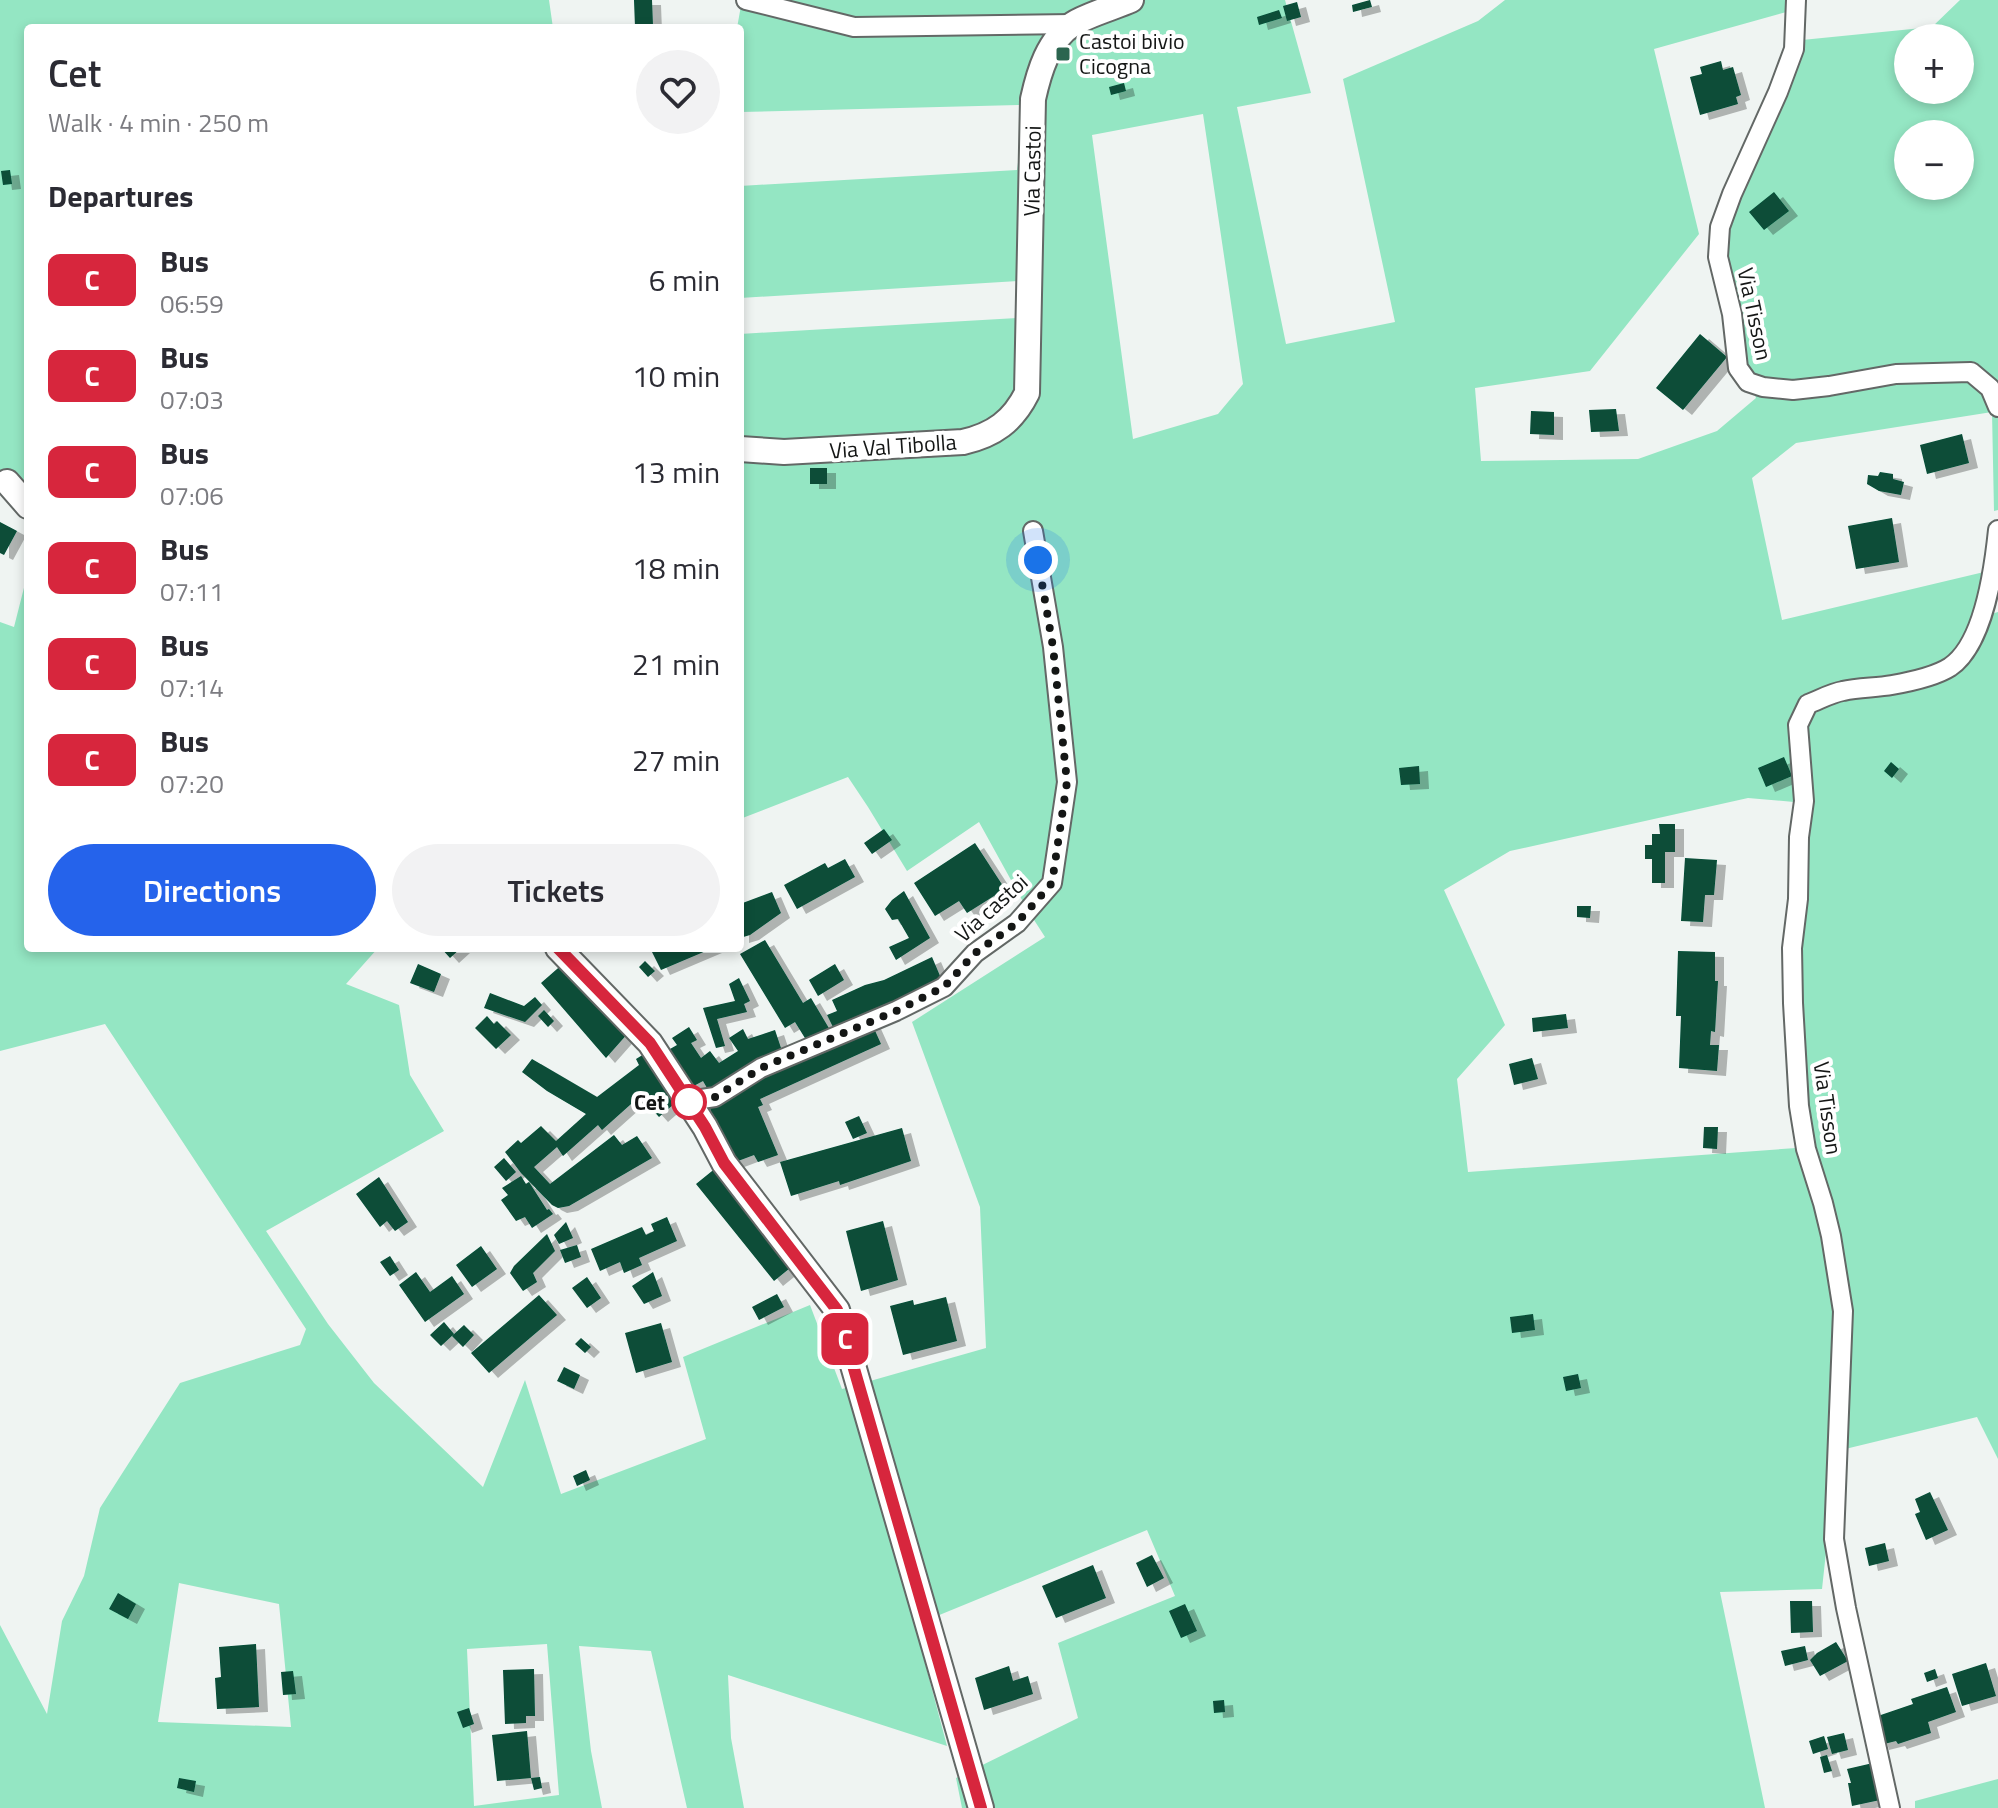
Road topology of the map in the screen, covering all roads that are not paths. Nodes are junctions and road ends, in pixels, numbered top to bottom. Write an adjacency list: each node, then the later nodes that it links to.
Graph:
1 (746, 0): 4 (street)
2 (1131, 0): 4 (street, Via Castoi)
3 (1796, 0): 6 (street, Via Tisson)
4 (1073, 24): 5 (street, Via Castoi)
5 (1027, 393): 7 (street, Via Val Tibolla)
6 (1998, 407)
7 (744, 449)
8 (12, 483): 9 (street)
9 (24, 500)
10 (1998, 530): 15 (street, Via Tisson)
11 (1033, 531): 13 (street, Via castoi)
12 (562, 952): 13 (street)
13 (688, 1101): 14 (street)
14 (981, 1808)
15 (1890, 1808)

